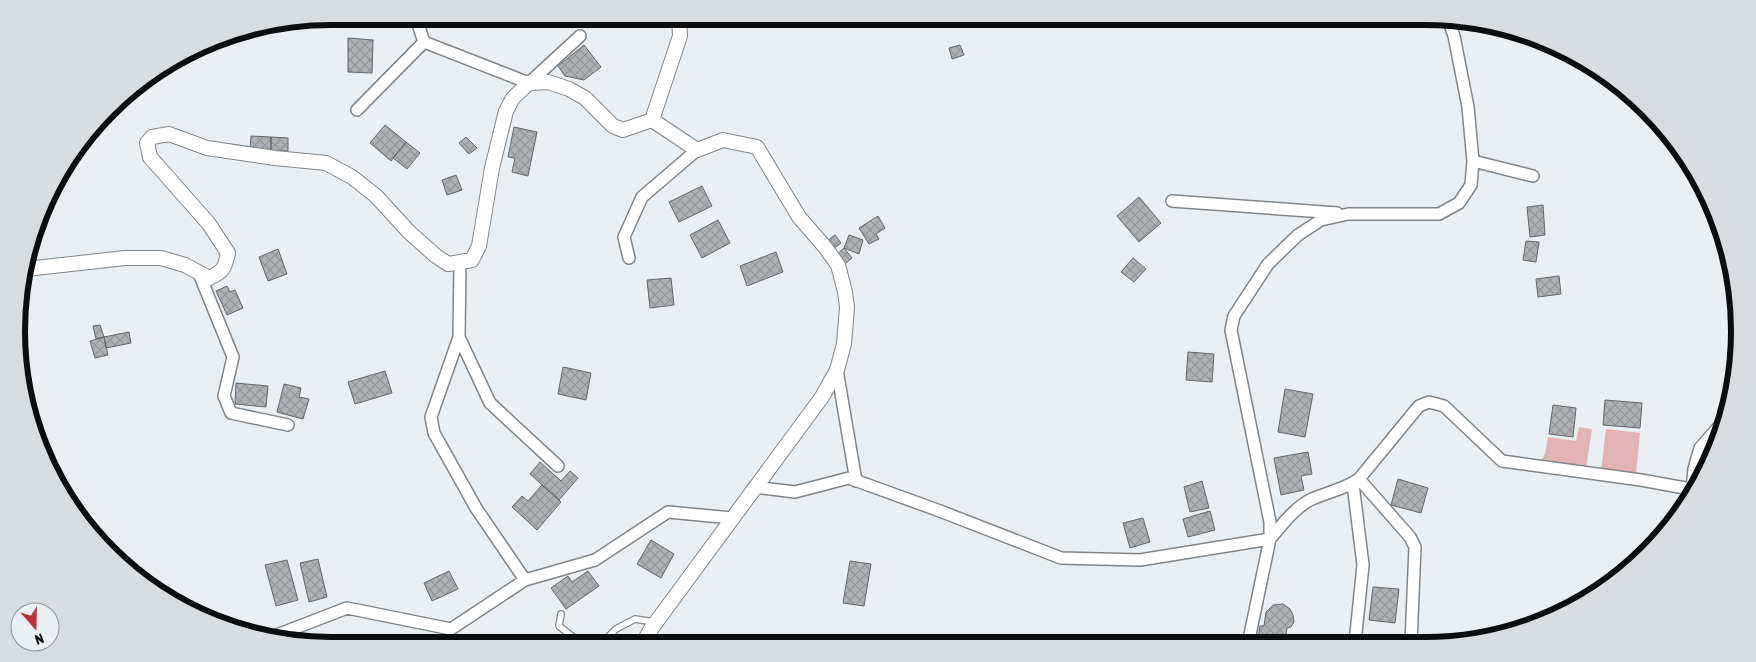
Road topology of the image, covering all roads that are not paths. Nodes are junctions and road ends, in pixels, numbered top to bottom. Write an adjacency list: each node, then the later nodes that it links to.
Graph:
1 (421, 25): 5 (street)
2 (679, 25): 8 (street)
3 (1451, 27): 10 (street)
4 (580, 36): 6 (street)
5 (424, 42): 6 (street); 7 (street)
6 (529, 83): 8 (street); 15 (street)
7 (357, 110)
8 (652, 120): 9 (street)
9 (697, 150): 14 (street); 19 (street)
10 (1473, 161): 11 (street); 13 (street)
11 (1533, 176)
12 (1172, 201): 13 (street)
13 (1348, 214): 29 (street)
14 (629, 258)
15 (460, 263): 17 (street); 18 (street)
16 (32, 268): 17 (street)
17 (198, 271): 20 (street)
18 (459, 337): 22 (street); 30 (street)
19 (837, 370): 24 (street); 26 (street)
20 (288, 425)
21 (1714, 432): 23 (street)
22 (558, 466)
23 (1694, 476)
24 (856, 481): 26 (street); 29 (street)
25 (1356, 481): 27 (street); 29 (street); 38 (street); 39 (street)
26 (754, 487): 28 (street)
27 (1687, 489)
28 (732, 518): 30 (street); 32 (street)
29 (1270, 539): 37 (street)
30 (525, 580): 33 (street)
31 (561, 614): 34 (lane)
32 (656, 623): 35 (lane); 36 (street)
33 (283, 633)
34 (573, 637)
35 (608, 637)
36 (647, 637)
37 (1249, 637)
38 (1356, 637)
39 (1411, 637)

